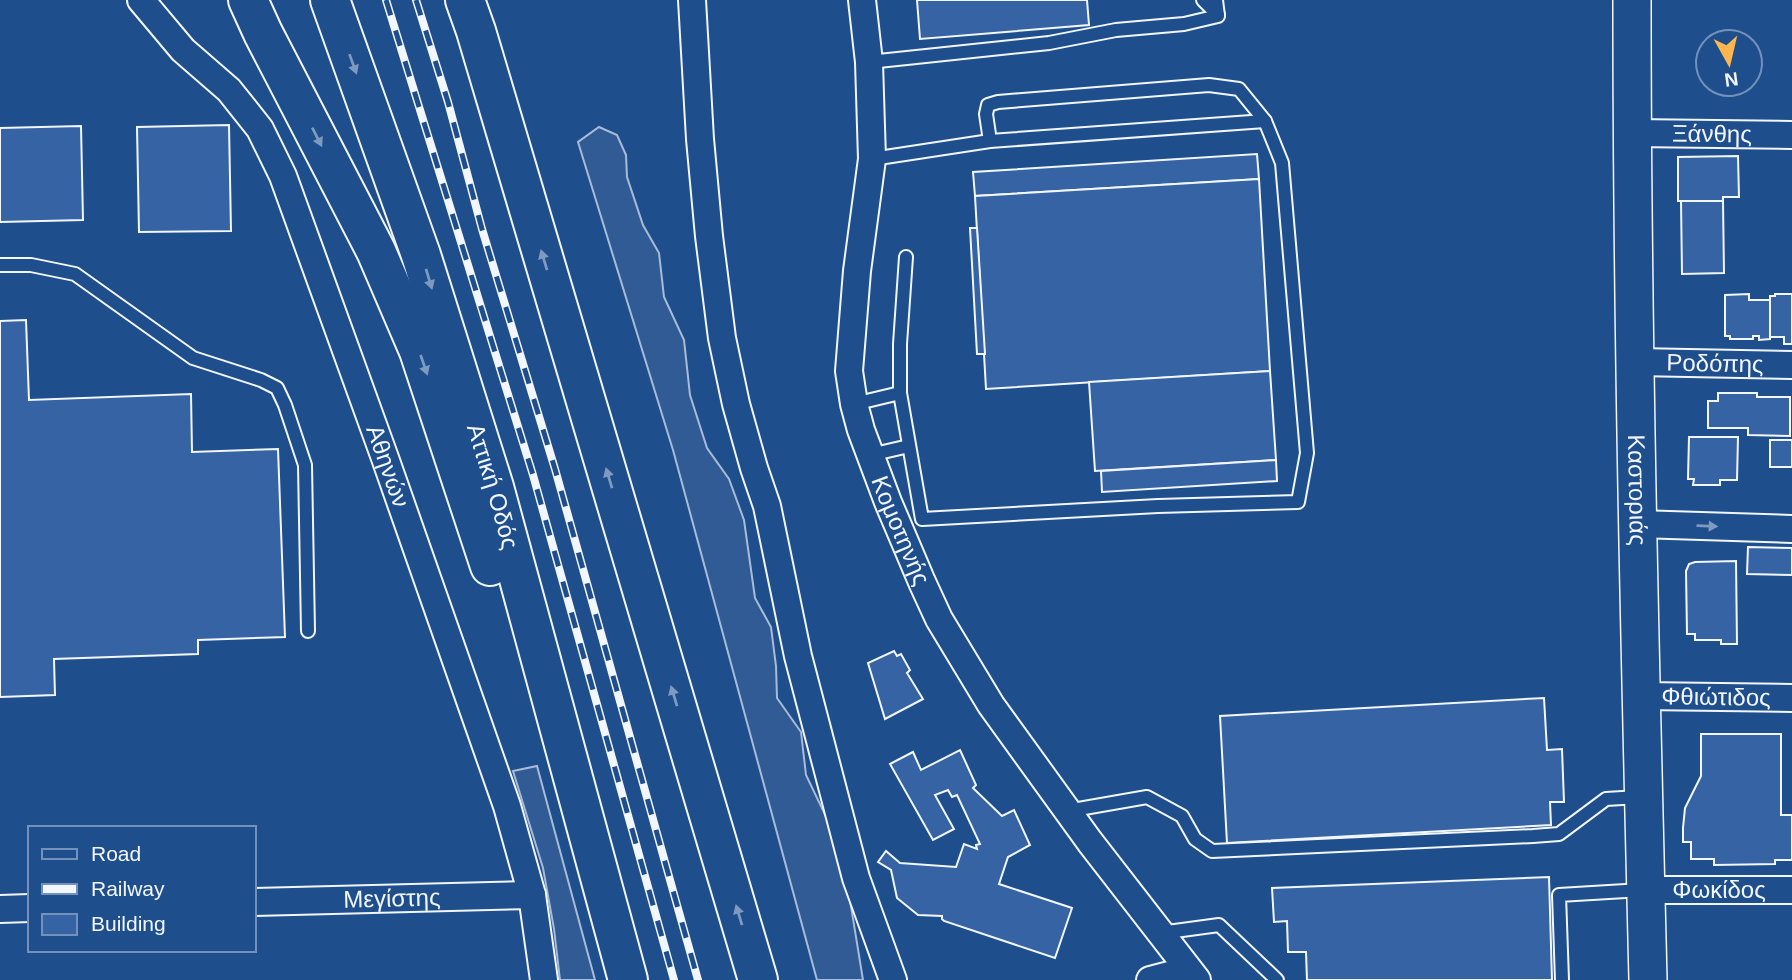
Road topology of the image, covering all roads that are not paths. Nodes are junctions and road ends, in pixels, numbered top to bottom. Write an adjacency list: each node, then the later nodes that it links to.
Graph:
1 (141, 0): 34 (street, Αθηνών)
2 (248, 0): 38 (highway, one-way to 38)
3 (330, 0): 38 (highway, Αττική Οδός, one-way to 38)
4 (692, 0): 44 (street)
5 (862, 0): 11 (street, Κομοτηνής)
6 (1203, 0): 10 (lane)
7 (1216, 0): 10 (lane)
8 (1632, 0): 13 (street, Καστοριάς)
9 (470, 10): 43 (highway, one-way to 9)
10 (1218, 16): 11 (lane)
11 (869, 62): 16 (street, Κομοτηνής)
12 (1265, 121): 15 (lane); 15 (lane); 23 (lane)
13 (1632, 133): 14 (street, Ξάνθης); 19 (street, Καστοριάς)
14 (1792, 135)
15 (990, 141): 16 (lane)
16 (872, 159): 22 (street, Κομοτηνής)
17 (906, 257): 21 (lane)
18 (0, 265): 27 (lane)
19 (1636, 362): 20 (street, Ροδόπης); 25 (street, Καστοριάς)
20 (1792, 365)
21 (900, 393): 22 (lane); 23 (lane)
22 (854, 404): 24 (street, Κομοτηνής)
23 (909, 446): 24 (lane)
24 (870, 455): 31 (street, Κομοτηνής)
25 (1638, 524): 26 (street, one-way to 26); 28 (street, Καστοριάς)
26 (1792, 529)
27 (308, 632)
28 (1641, 696): 29 (street, Φθιώτιδος); 30 (street, Καστοριάς)
29 (1792, 698)
30 (1643, 796): 31 (lane); 32 (street, Καστοριάς)
31 (1067, 811): 39 (street, Κομοτηνής)
32 (1645, 890): 33 (street, Φωκίδος); 47 (lane); 48 (street, Καστοριάς)
33 (1792, 890)
34 (532, 895): 35 (street, Μεγίστης); 41 (street, Αθηνών)
35 (256, 902)
36 (28, 908): 37 (street)
37 (0, 909)
38 (613, 922): 42 (highway, Αττική Οδός)
39 (1160, 933): 40 (street, Κομοτηνής); 46 (lane)
40 (1192, 975): 45 (street)
41 (544, 980)
42 (628, 980)
43 (758, 980)
44 (893, 980)
45 (1150, 980)
46 (1277, 980)
47 (1562, 980)
48 (1648, 980)

